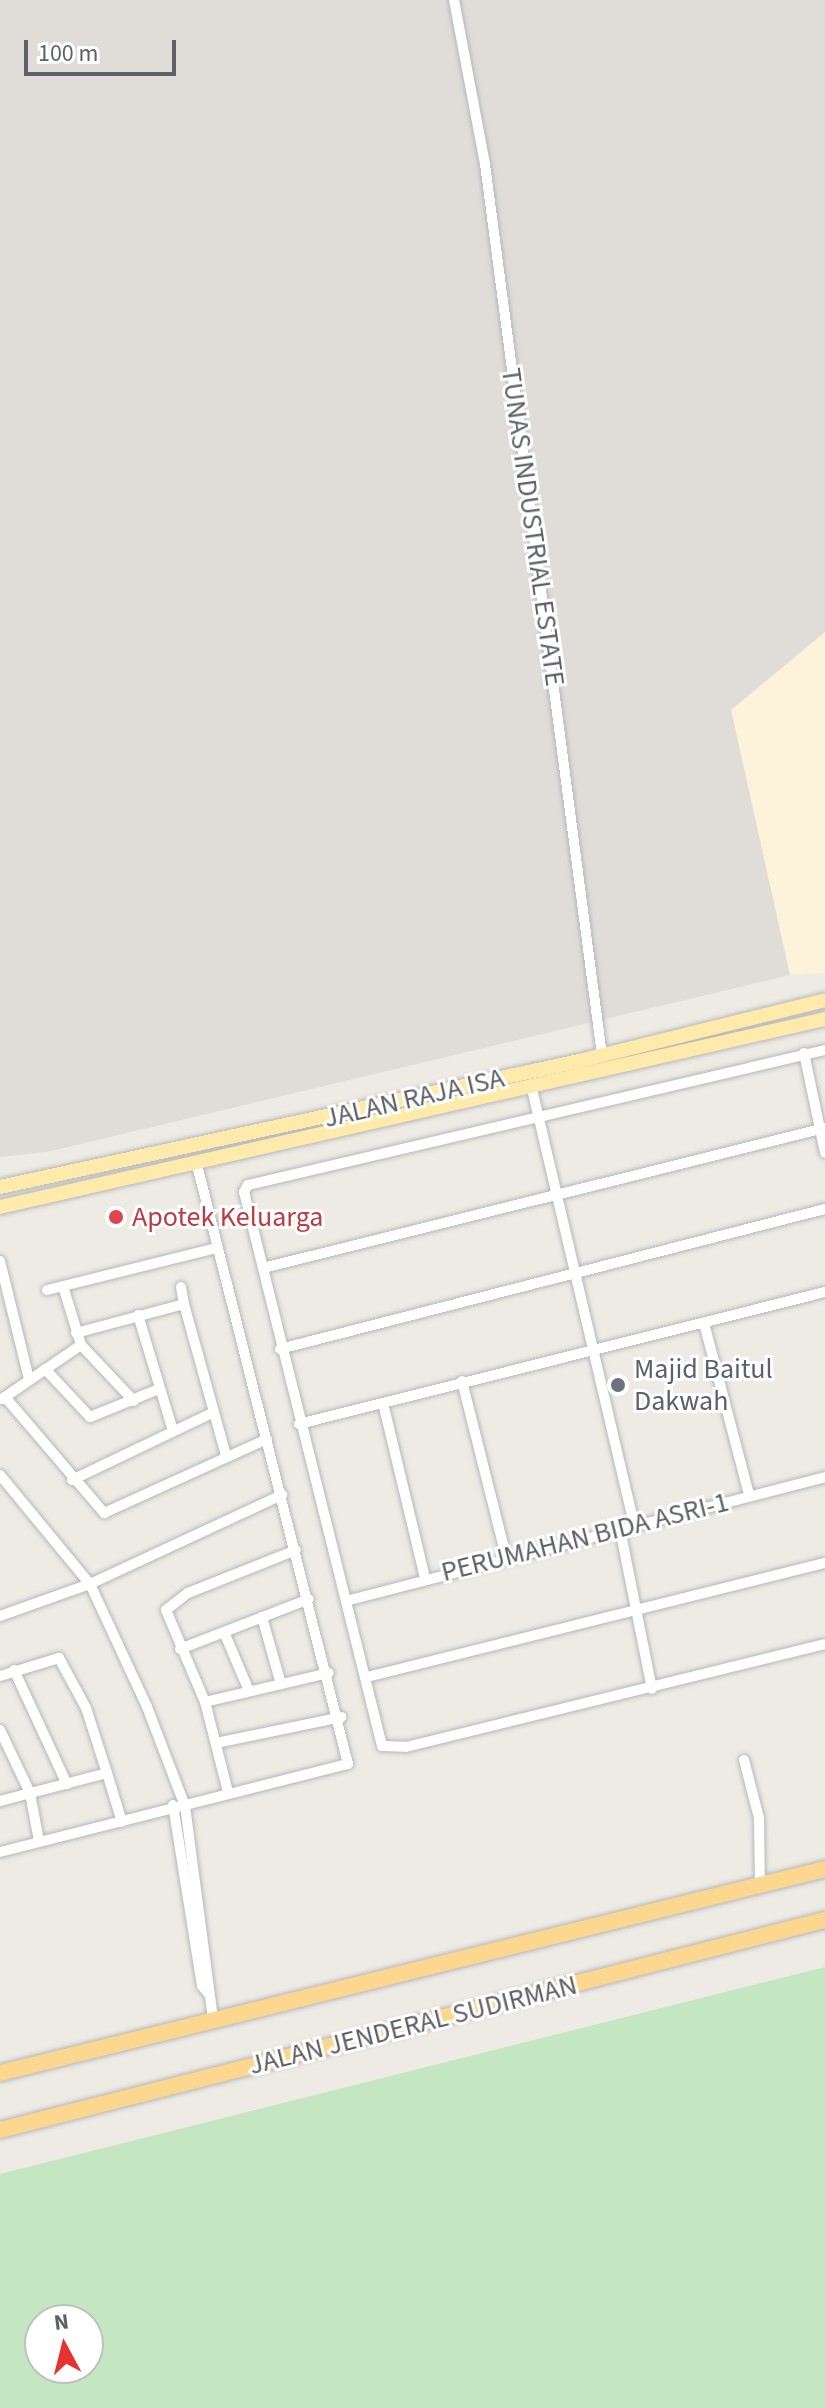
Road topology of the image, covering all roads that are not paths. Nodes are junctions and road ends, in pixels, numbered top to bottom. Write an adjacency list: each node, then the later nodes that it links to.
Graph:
1 (454, 0): 6 (street, TUNAS INDUSTRIAL ESTATE)
2 (825, 1000): 6 (main road, JALAN RAJA ISA)
3 (825, 1019): 7 (main road, JALAN RAJA ISA)
4 (825, 1050): 5 (street)
5 (804, 1053): 9 (street); 10 (street)
6 (602, 1055): 7 (main road); 13 (main road, JALAN RAJA ISA)
7 (605, 1071): 8 (main road, JALAN RAJA ISA)
8 (532, 1089): 9 (street); 12 (main road, JALAN RAJA ISA)
9 (537, 1115): 14 (street); 19 (street)
10 (821, 1129): 11 (street); 14 (street)
11 (825, 1153)
12 (197, 1165): 15 (main road, JALAN RAJA ISA); 17 (street)
13 (0, 1187)
14 (557, 1196): 19 (street); 20 (street)
15 (0, 1207)
16 (825, 1209): 20 (street)
17 (217, 1248): 21 (street); 42 (street)
18 (0, 1261): 33 (street)
19 (263, 1268): 30 (street)
20 (574, 1272): 30 (street); 31 (street)
21 (63, 1286): 23 (street); 28 (street)
22 (181, 1287): 25 (street)
23 (47, 1290)
24 (825, 1292): 27 (street)
25 (184, 1304): 26 (street); 39 (street)
26 (138, 1315): 28 (street); 35 (street)
27 (704, 1323): 31 (street); 48 (street)
28 (76, 1333): 29 (street)
29 (81, 1345): 32 (street); 37 (street)
30 (280, 1349): 40 (street)
31 (593, 1349): 34 (street); 49 (street)
32 (45, 1369): 33 (street); 37 (street)
33 (29, 1379): 36 (street)
34 (462, 1381): 38 (street); 52 (street)
35 (159, 1389): 37 (street); 41 (street)
36 (2, 1399): 46 (street)
37 (134, 1401)
38 (383, 1403): 40 (street); 54 (street)
39 (214, 1412): 41 (street); 43 (street)
40 (299, 1424): 57 (street)
41 (173, 1431): 46 (street)
42 (267, 1439): 43 (street); 47 (street)
43 (226, 1455): 46 (street)
44 (0, 1475): 55 (street)
45 (825, 1477): 48 (street, PERUMAHAN BIDA ASRI-1)
46 (72, 1480)
47 (282, 1495): 51 (street); 55 (street)
48 (749, 1495): 49 (street, PERUMAHAN BIDA ASRI-1)
49 (634, 1524): 50 (street, PERUMAHAN BIDA ASRI-1)
50 (620, 1529): 52 (street, PERUMAHAN BIDA ASRI-1); 58 (street)
51 (296, 1550): 56 (street); 63 (street)
52 (506, 1556): 54 (street, PERUMAHAN BIDA ASRI-1)
53 (825, 1563): 58 (street)
54 (425, 1578): 57 (street, PERUMAHAN BIDA ASRI-1)
55 (90, 1584): 59 (street); 78 (street)
56 (309, 1599): 60 (street); 65 (street)
57 (346, 1601): 67 (street)
58 (634, 1611): 67 (street); 69 (street)
59 (0, 1616)
60 (262, 1617): 61 (street); 68 (street)
61 (224, 1632): 63 (street); 70 (street)
62 (825, 1644): 69 (street)
63 (180, 1649): 71 (street)
64 (14, 1670): 66 (street); 76 (street); 77 (street)
65 (329, 1673): 68 (street); 72 (street)
66 (0, 1676)
67 (367, 1677): 69 (street)
68 (281, 1684): 70 (street)
69 (652, 1689)
70 (249, 1691): 71 (street)
71 (205, 1702): 74 (street)
72 (341, 1717): 74 (street); 79 (street)
73 (0, 1730): 80 (street)
74 (216, 1743): 79 (street)
75 (744, 1760): 90 (street)
76 (107, 1773): 77 (street); 84 (street)
77 (67, 1784): 80 (street)
78 (174, 1791): 82 (street); 83 (street)
79 (228, 1792): 82 (street)
80 (30, 1793): 81 (street); 85 (street)
81 (0, 1801)
82 (185, 1806): 83 (street); 86 (street)
83 (173, 1808): 84 (street); 87 (street)
84 (122, 1822): 85 (street)
85 (39, 1841): 88 (street)
86 (192, 1849): 87 (street); 92 (street)
87 (180, 1851): 92 (street)
88 (0, 1852)
89 (825, 1869): 90 (highway, JALAN JENDERAL SUDIRMAN)
90 (760, 1887): 93 (highway, JALAN JENDERAL SUDIRMAN)
91 (825, 1920): 95 (highway, JALAN JENDERAL SUDIRMAN)
92 (207, 1987): 93 (street)
93 (213, 2018): 94 (highway, JALAN JENDERAL SUDIRMAN)
94 (0, 2073)
95 (0, 2130)

